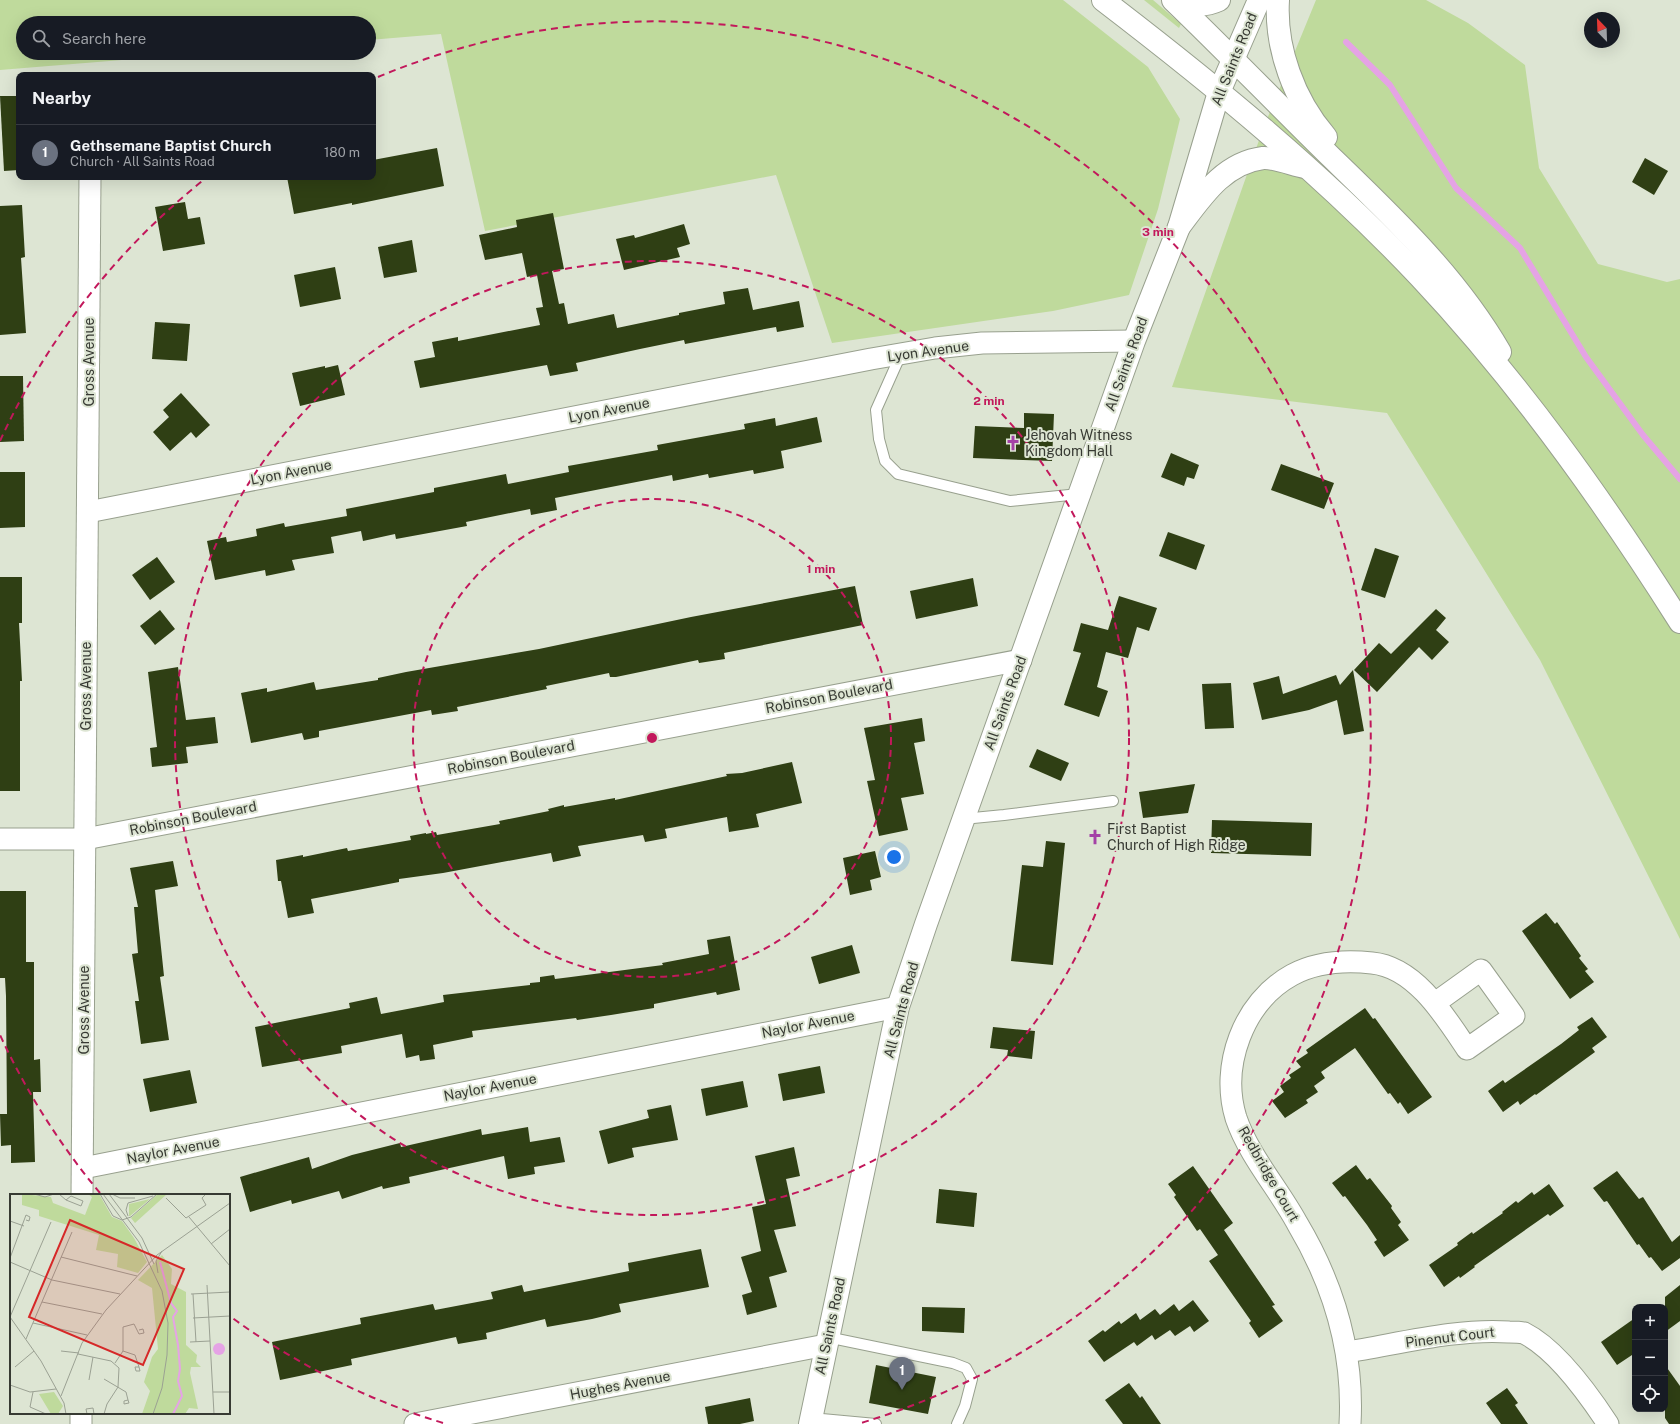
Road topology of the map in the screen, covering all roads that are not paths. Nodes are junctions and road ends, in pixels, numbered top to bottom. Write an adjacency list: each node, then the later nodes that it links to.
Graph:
1 (1103, 0): 8 (main road)
2 (1173, 0): 7 (main road)
3 (1177, 0): 4 (main road)
4 (1219, 0)
5 (1259, 0): 7 (main road, All Saints Road)
6 (1278, 0): 11 (main road)
7 (1233, 58): 8 (main road, All Saints Road); 11 (main road)
8 (1219, 92): 9 (main road); 12 (main road, All Saints Road)
9 (1306, 167): 12 (main road); 15 (main road)
10 (90, 180): 17 (street, Gross Avenue)
11 (1402, 226): 15 (main road)
12 (1179, 227): 13 (main road, All Saints Road)
13 (1134, 341): 14 (street, Lyon Avenue); 16 (main road, All Saints Road)
14 (901, 354): 16 (lane); 17 (street, Lyon Avenue)
15 (1527, 400): 18 (main road)
16 (1079, 494): 19 (main road, All Saints Road)
17 (88, 512): 23 (street, Gross Avenue)
18 (1680, 622)
19 (1021, 660): 21 (main road, All Saints Road); 23 (street, Robinson Boulevard)
20 (1113, 801): 21 (lane)
21 (963, 819): 25 (main road, All Saints Road)
22 (0, 839): 23 (street, Robinson Boulevard)
23 (85, 839): 26 (street, Gross Avenue)
24 (1435, 1003): 29 (street, Redbridge Court)
25 (898, 1007): 26 (street, Naylor Avenue); 28 (main road, All Saints Road)
26 (83, 1168): 27 (street, Gross Avenue)
27 (82, 1194)
28 (826, 1341): 30 (main road, All Saints Road); 31 (street, Hughes Avenue); 33 (lane)
29 (1347, 1352): 34 (street, Redbridge Court); 35 (street, Pinenut Court)
30 (811, 1421): 32 (lane)
31 (415, 1424)
32 (876, 1424)
33 (957, 1424)
34 (1350, 1424)
35 (1608, 1424)

